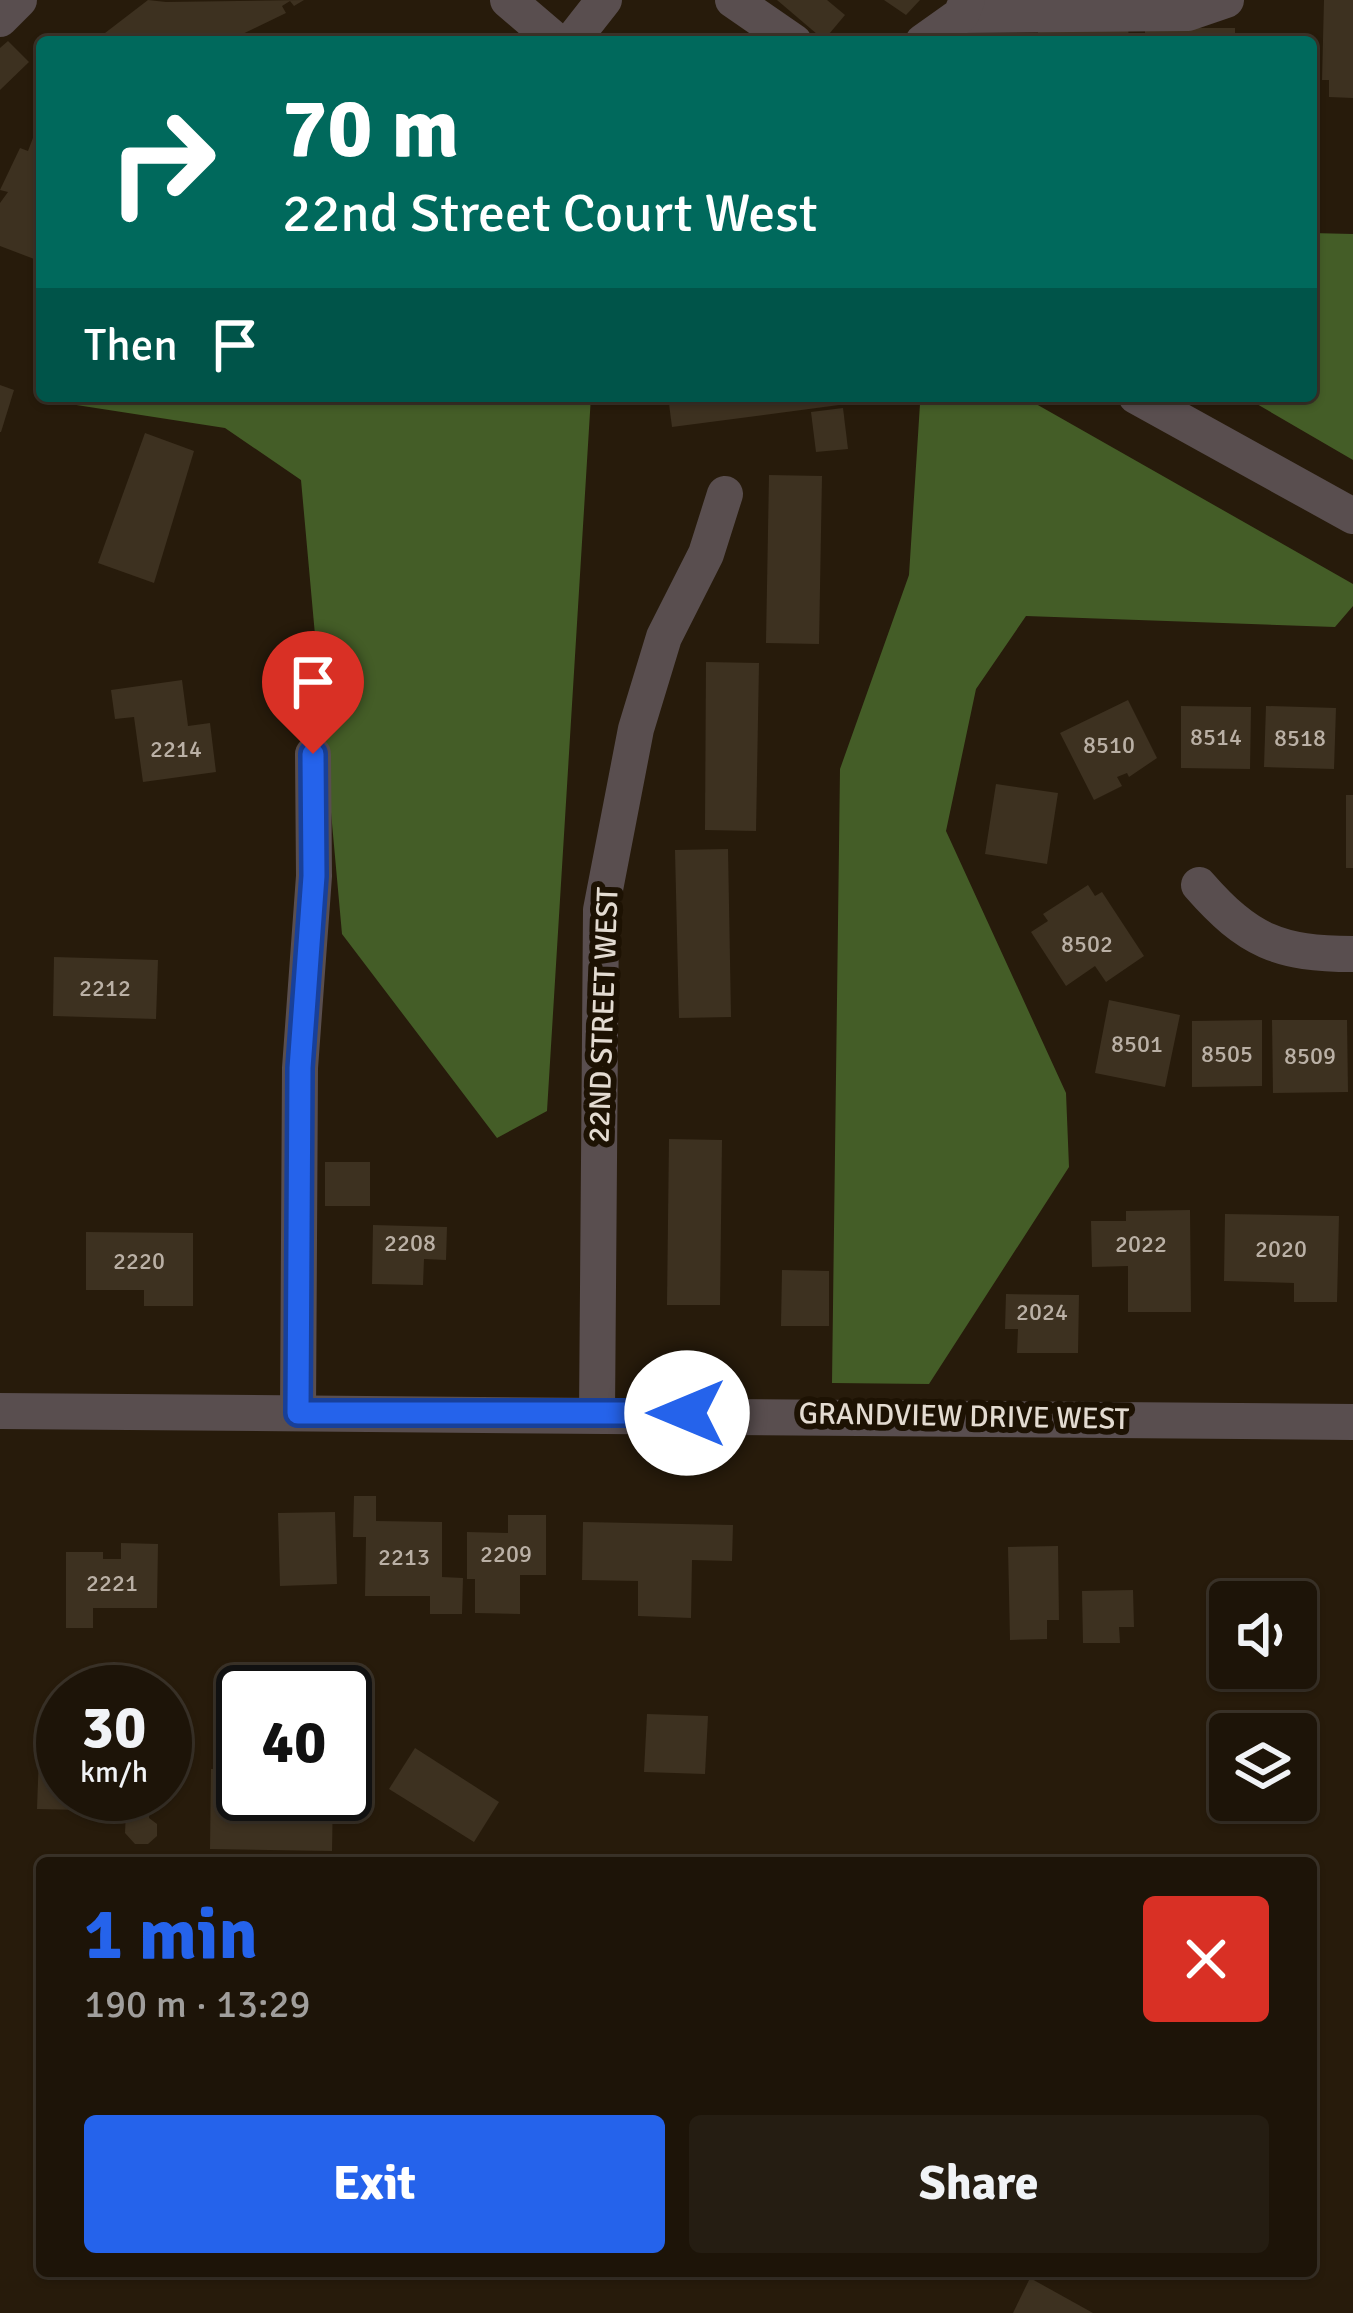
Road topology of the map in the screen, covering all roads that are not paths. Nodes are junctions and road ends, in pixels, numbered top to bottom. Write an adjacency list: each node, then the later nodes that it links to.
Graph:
1 (19, 0): 7 (street)
2 (508, 0): 8 (street)
3 (604, 0): 9 (street)
4 (733, 0): 10 (street)
5 (1226, 0): 6 (street)
6 (964, 8): 11 (street)
7 (0, 19)
8 (550, 36)
9 (576, 36)
10 (785, 36)
11 (930, 36)
12 (1147, 402): 14 (street)
13 (725, 494): 20 (street, 22ND STREET WEST)
14 (1353, 516)
15 (313, 754): 19 (street)
16 (1199, 886): 17 (street)
17 (1353, 954)
18 (0, 1411): 19 (street, GRANDVIEW DRIVE WEST)
19 (298, 1413): 20 (street, GRANDVIEW DRIVE WEST)
20 (597, 1413): 21 (street, GRANDVIEW DRIVE WEST)
21 (1353, 1422)

